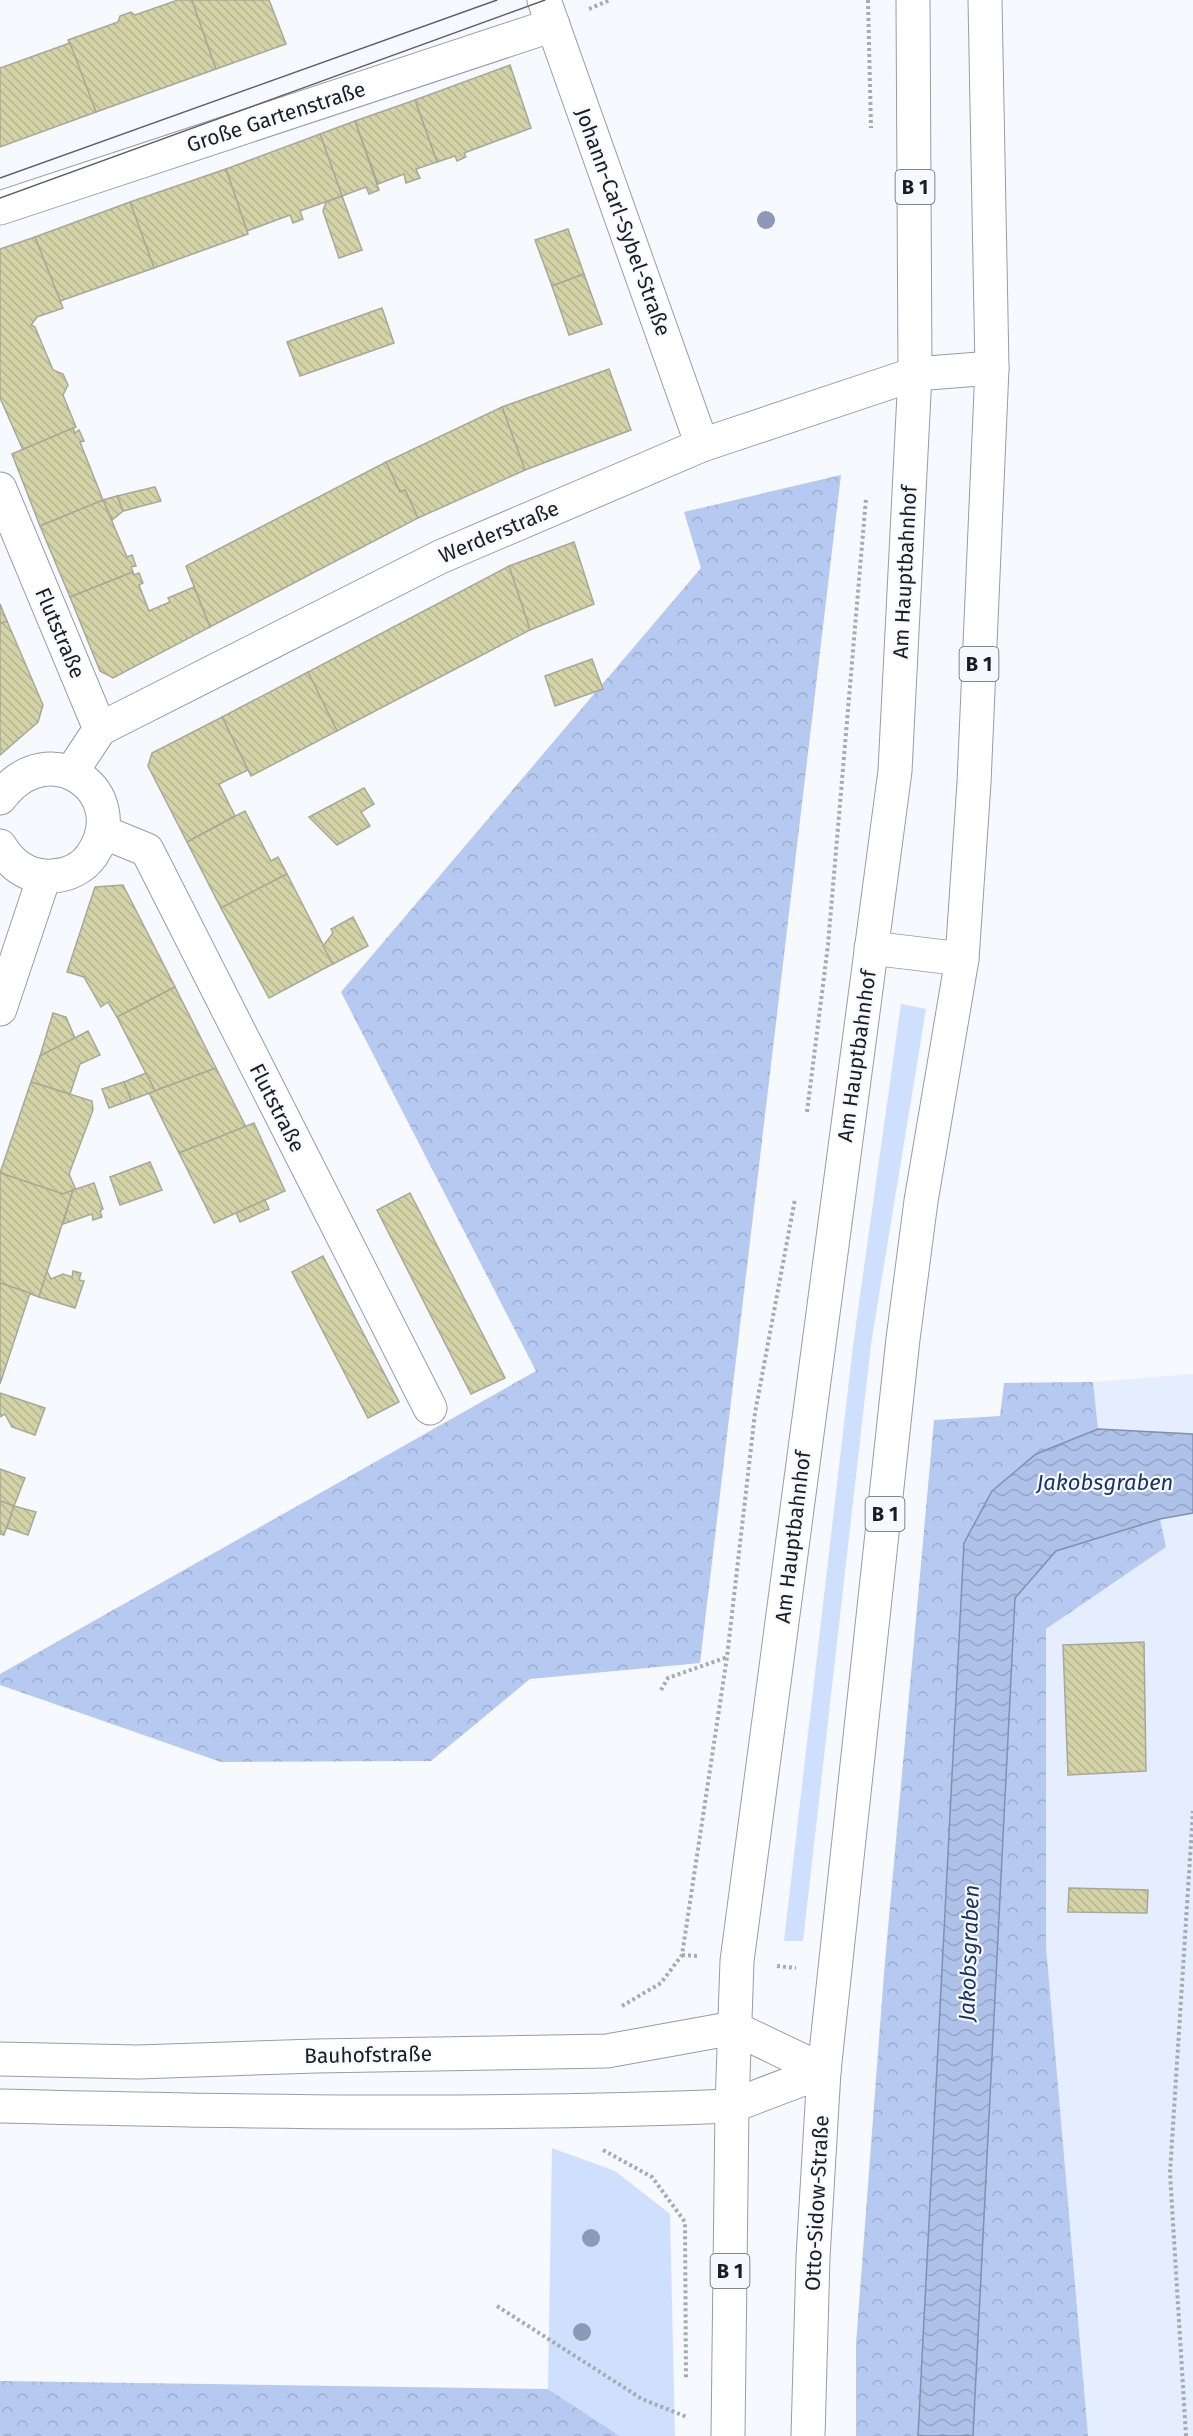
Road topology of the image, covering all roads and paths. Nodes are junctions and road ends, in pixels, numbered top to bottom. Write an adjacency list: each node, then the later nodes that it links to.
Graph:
1 (913, 0): 6 (main road, Am Hauptbahnhof / B 1)
2 (985, 0): 5 (main road, B 1)
3 (548, 12): 4 (main road, Große Gartenstraße); 7 (main road, Johann-Carl-Sybel-Straße)
4 (0, 208)
5 (992, 368): 6 (main road, Werderstraße); 17 (main road, B 1)
6 (915, 374): 7 (main road, Werderstraße); 16 (main road, Am Hauptbahnhof / B 1)
7 (702, 445): 10 (main road, Werderstraße)
8 (0, 489): 10 (main road, Flutstraße)
9 (867, 492): 19 (path)
10 (100, 729): 11 (main road)
11 (71, 773): 12 (main road); 13 (main road)
12 (0, 798)
13 (103, 832): 15 (main road); 21 (main road, Flutstraße)
14 (0, 846): 15 (main road)
15 (44, 877): 18 (main road)
16 (871, 948): 17 (main road); 25 (main road, Am Hauptbahnhof / B 1)
17 (963, 959): 28 (main road, B 1)
18 (0, 1008)
19 (806, 1122)
20 (797, 1192): 22 (path)
21 (430, 1408)
22 (727, 1657): 23 (path); 26 (path)
23 (661, 1690)
24 (1193, 1811): 39 (path)
25 (734, 2028): 26 (main road, Bauhofstraße); 28 (main road); 30 (main road, Am Hauptbahnhof / B 1)
26 (608, 2051): 27 (main road, Bauhofstraße)
27 (0, 2059)
28 (824, 2071): 30 (main road); 38 (main road, Otto-Sidow-Straße / B 1)
29 (0, 2106): 30 (main road)
30 (732, 2106): 37 (main road, B 1)
31 (603, 2150): 33 (path)
32 (497, 2306): 35 (path)
33 (686, 2383)
34 (686, 2406): 35 (path)
35 (687, 2417): 36 (path)
36 (687, 2427)
37 (728, 2436)
38 (808, 2436)
39 (1186, 2436)

